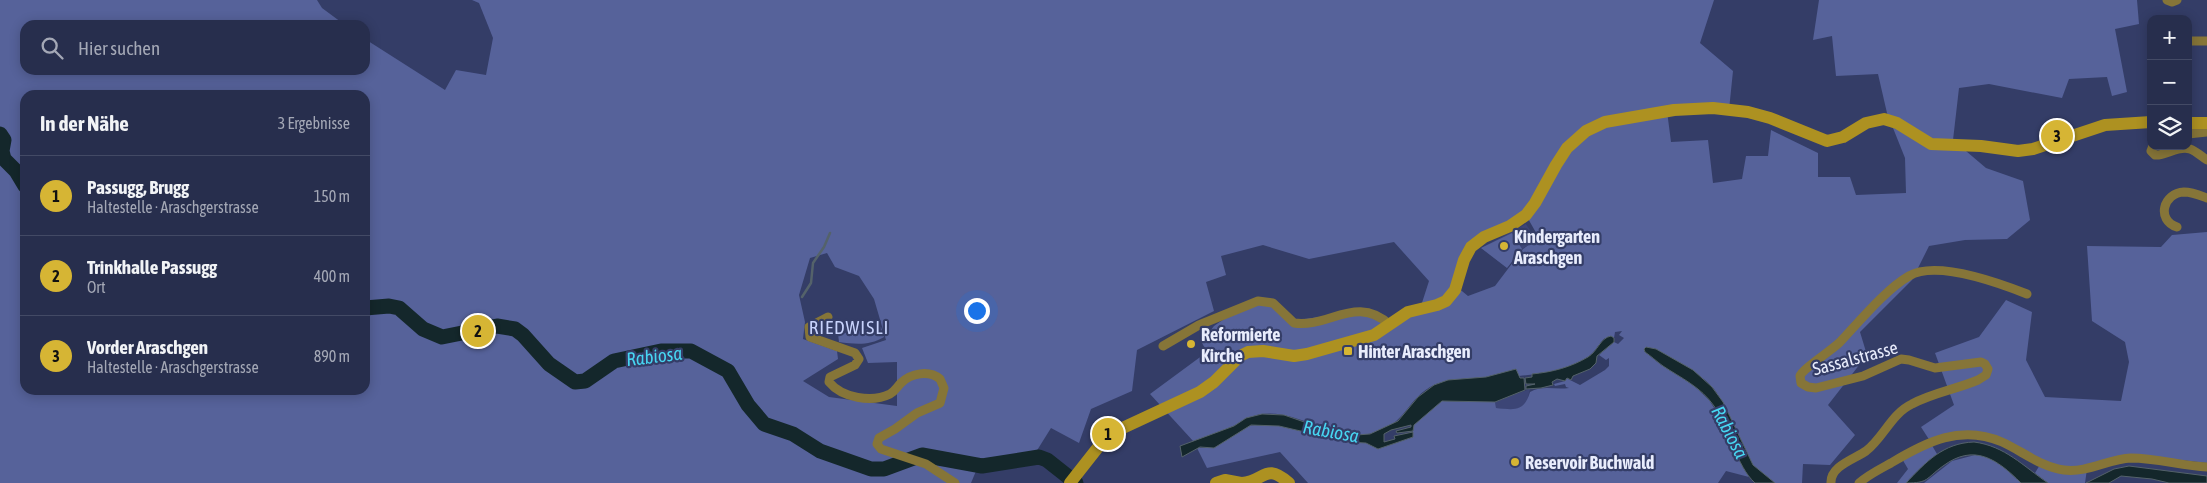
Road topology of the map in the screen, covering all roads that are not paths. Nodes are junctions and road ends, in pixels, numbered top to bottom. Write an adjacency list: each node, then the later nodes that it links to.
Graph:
1 (2167, 0): 2 (street)
2 (2178, 0)
3 (2192, 40): 4 (street)
4 (2207, 41)
5 (2147, 122): 18 (street)
6 (2192, 123): 7 (street)
7 (2207, 123)
8 (2207, 132): 9 (street)
9 (2192, 134)
10 (2151, 150): 11 (street)
11 (2179, 150)
12 (2191, 150): 13 (street)
13 (2207, 160)
14 (2207, 198): 15 (street)
15 (2177, 227)
16 (2027, 294): 26 (street, Sassalstrasse)
17 (828, 318): 21 (street)
18 (1390, 325): 19 (street); 22 (street)
19 (1163, 346)
20 (2207, 467): 27 (street)
21 (955, 483)
22 (1070, 483)
23 (1216, 483): 24 (street)
24 (1242, 483): 25 (street)
25 (1289, 483)
26 (1831, 483)
27 (1859, 483)

